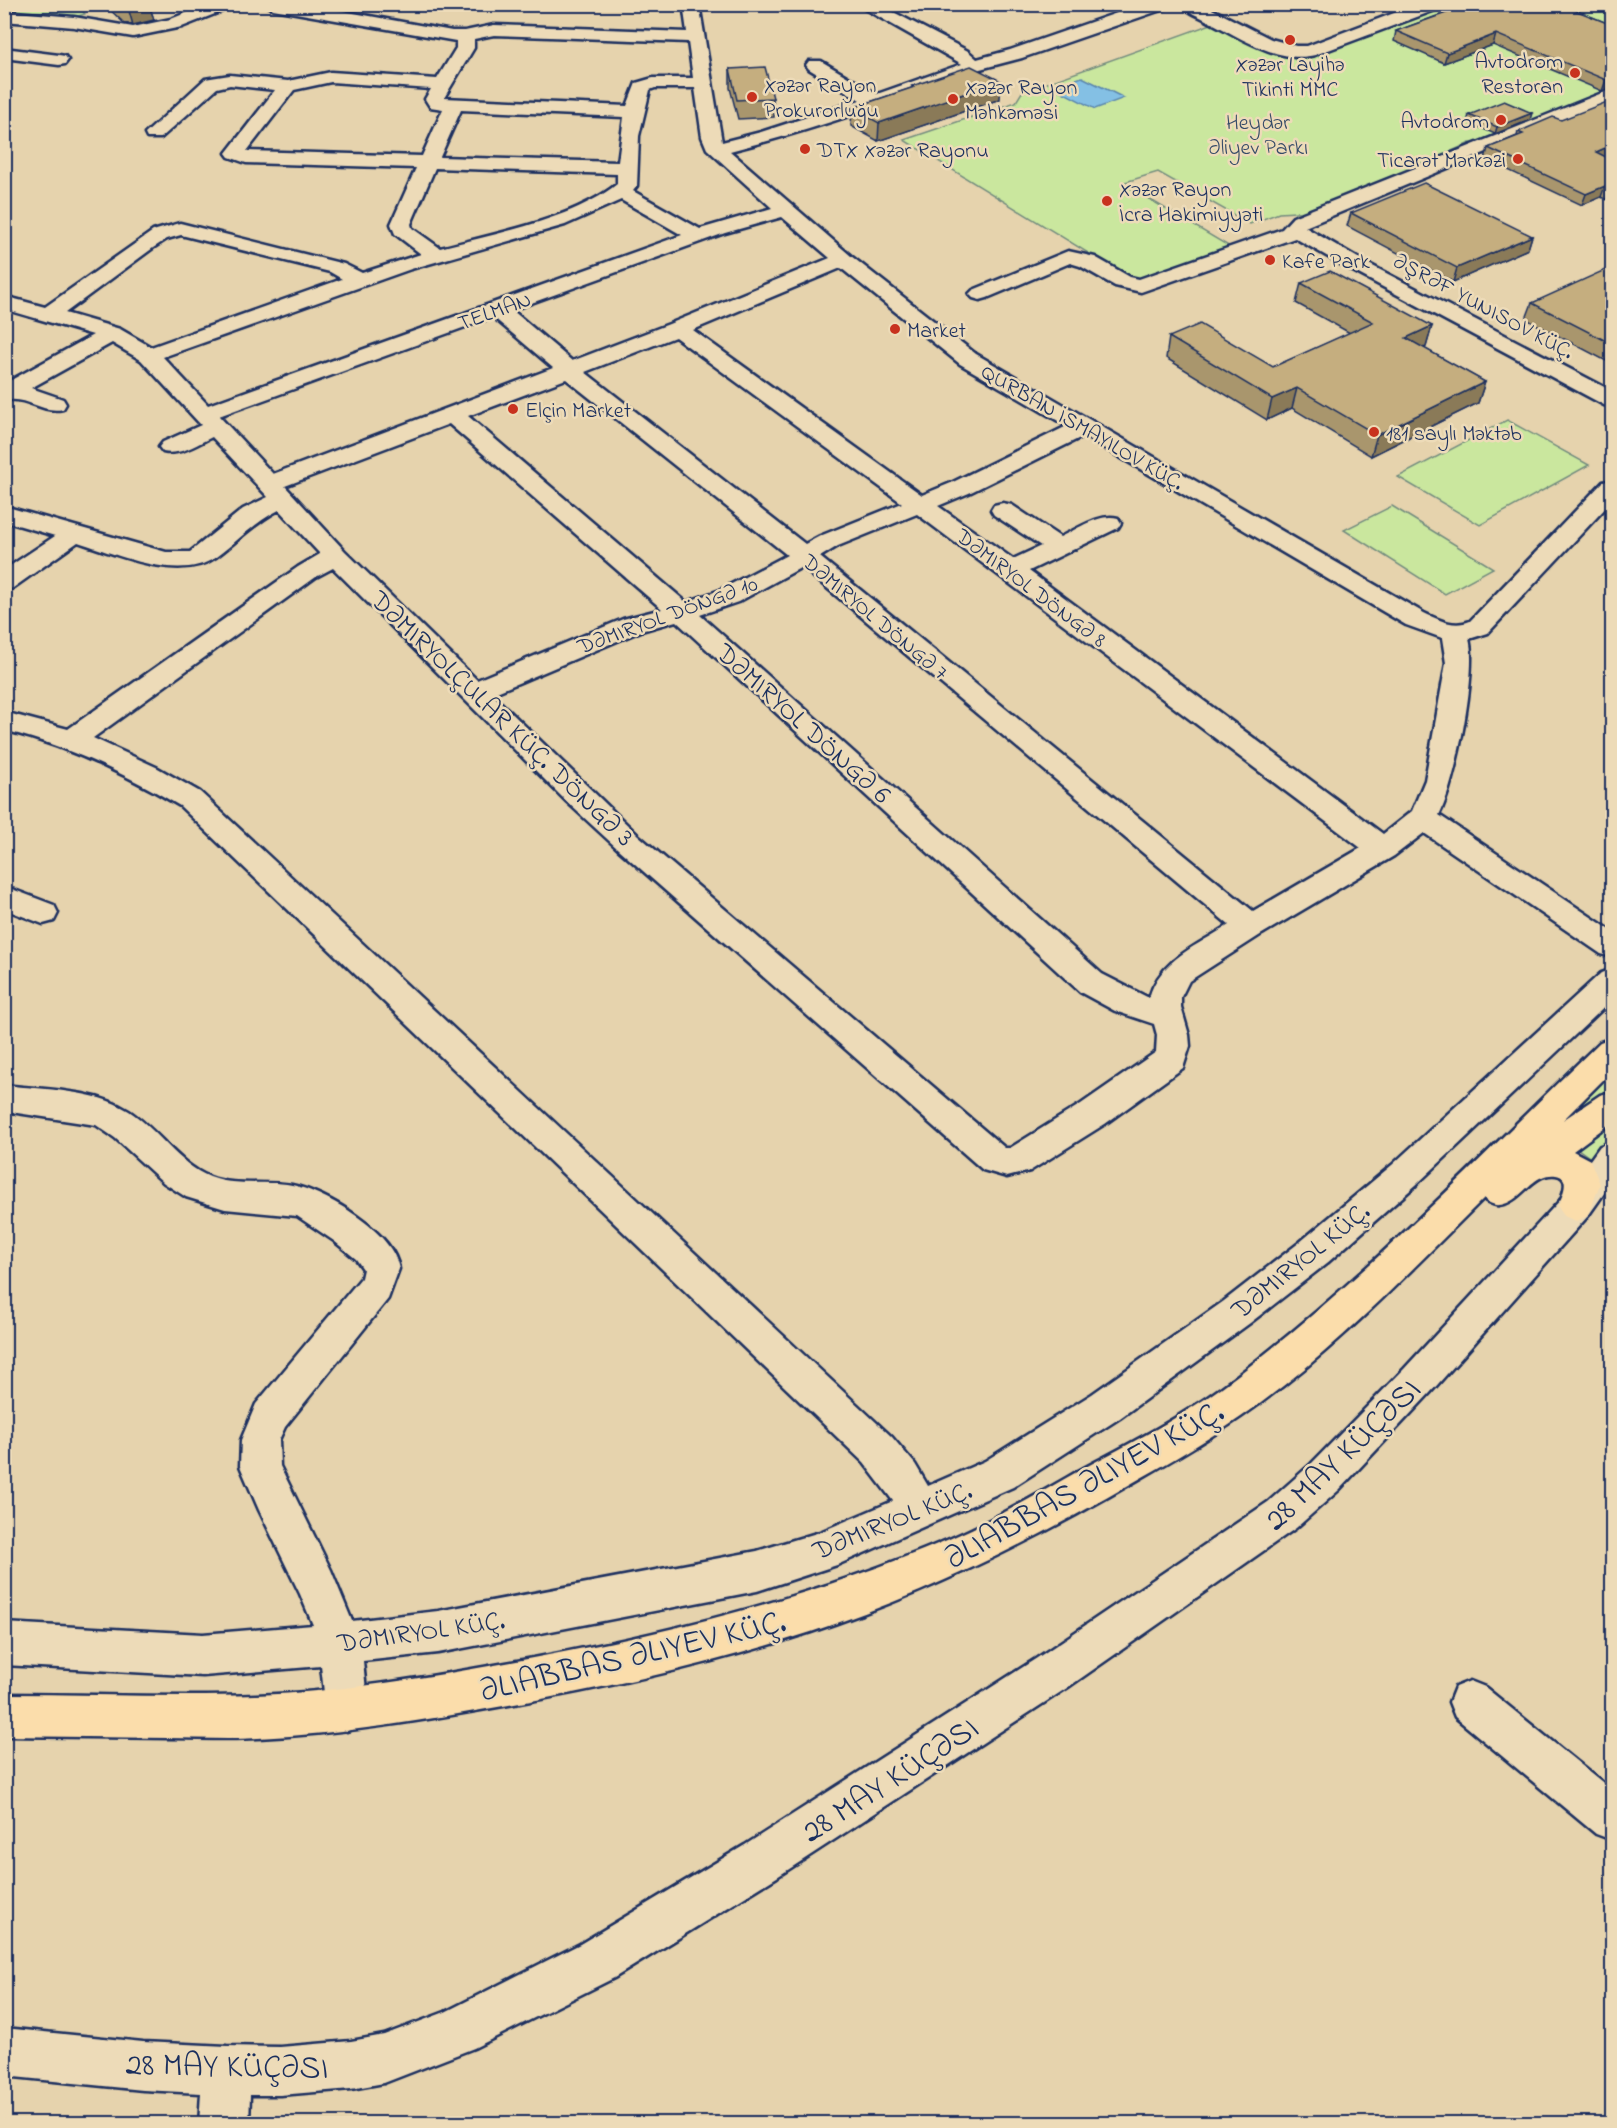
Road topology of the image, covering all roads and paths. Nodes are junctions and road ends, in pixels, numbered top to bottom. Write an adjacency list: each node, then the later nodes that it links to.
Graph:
1 (224, 4): 10 (street)
2 (273, 4): 12 (street)
3 (691, 4): 13 (street)
4 (864, 4): 19 (street)
5 (1161, 4): 19 (street)
6 (1188, 4): 14 (street)
7 (1435, 4): 11 (street)
8 (1377, 9): 11 (street)
9 (486, 14): 12 (street)
10 (4, 16)
11 (1398, 18): 14 (street)
12 (472, 34): 13 (street); 21 (street)
13 (694, 37): 20 (street)
14 (1293, 52): 17 (street)
15 (4, 53): 16 (street)
16 (59, 60)
17 (1278, 64)
18 (815, 65): 24 (street)
19 (974, 65): 24 (street)
20 (702, 83): 26 (street); 28 (street)
21 (444, 85): 22 (street); 25 (street)
22 (288, 86): 27 (street); 29 (street)
23 (1610, 99): 33 (street)
24 (875, 101): 28 (street)
25 (454, 105): 26 (street); 29 (street)
26 (634, 112): 30 (street)
27 (154, 134)
28 (716, 148): 32 (street)
29 (429, 162): 30 (street); 35 (street)
30 (627, 168): 31 (street)
31 (621, 192): 34 (street); 35 (street)
32 (786, 210): 34 (street, TELMAN); 36 (street)
33 (1295, 231): 38 (street); 47 (street, ƏŞRƏF YUNISOV KÜÇ.)
34 (698, 236): 40 (street, TELMAN)
35 (436, 255): 37 (street)
36 (844, 260): 42 (street); 51 (street)
37 (360, 280): 41 (street); 44 (street)
38 (980, 294)
39 (4, 302): 41 (street, DƏMIRYOLÇULAR KÜÇ. DÖNGƏ 3)
40 (497, 309): 45 (street, DƏMIRYOL DÖNGƏ 7); 50 (street, TELMAN)
41 (50, 314): 43 (street, DƏMIRYOLÇULAR KÜÇ. DÖNGƏ 3)
42 (677, 329): 45 (street); 55 (street, DƏMIRYOL DÖNGƏ 8)
43 (112, 334): 44 (street, DƏMIRYOLÇULAR KÜÇ. DÖNGƏ 3); 46 (street)
44 (149, 355): 50 (street, DƏMIRYOLÇULAR KÜÇ. DÖNGƏ 3)
45 (570, 371): 49 (street); 62 (street, DƏMIRYOL DÖNGƏ 7)
46 (9, 392): 48 (street)
47 (1612, 399)
48 (55, 404)
49 (452, 414): 54 (street); 65 (street, DƏMIRYOL DÖNGƏ 6)
50 (209, 421): 52 (street, TELMAN); 54 (street, DƏMIRYOLÇULAR KÜÇ. DÖNGƏ 3)
51 (1084, 427): 55 (street, DƏMIRYOL DÖNGƏ 10); 66 (street)
52 (171, 447)
53 (1612, 487): 66 (street)
54 (275, 491): 59 (street); 61 (street, DƏMIRYOLÇULAR KÜÇ. DÖNGƏ 3)
55 (920, 504): 62 (street, DƏMIRYOL DÖNGƏ 10); 63 (street, DƏMIRYOL DÖNGƏ 8)
56 (1003, 510): 60 (street)
57 (4, 513): 59 (street)
58 (1109, 523): 60 (street)
59 (75, 533): 64 (street)
60 (1059, 547): 63 (street)
61 (336, 556): 67 (street, DƏMIRYOLÇULAR KÜÇ. DÖNGƏ 3); 69 (street)
62 (804, 556): 65 (street, DƏMIRYOL DÖNGƏ 10); 74 (street, DƏMIRYOL DÖNGƏ 7)
63 (1011, 570): 71 (street, DƏMIRYOL DÖNGƏ 8)
64 (4, 582)
65 (681, 612): 67 (street, DƏMIRYOL DÖNGƏ 10); 77 (street, DƏMIRYOL DÖNGƏ 6)
66 (1454, 632): 70 (street)
67 (475, 691): 77 (street, DƏMIRYOLÇULAR KÜÇ. DÖNGƏ 3)
68 (4, 722): 69 (street)
69 (72, 740): 84 (street)
70 (1423, 818): 71 (street); 75 (street)
71 (1383, 849): 74 (street)
72 (4, 897): 73 (street)
73 (43, 913)
74 (1251, 926): 77 (street)
75 (1612, 946)
76 (1612, 981): 84 (street, DƏMIRYOL KÜÇ.)
77 (1164, 1013)
78 (1612, 1051): 88 (main road, ƏLIABBAS ƏLIYEV KÜÇ.)
79 (4, 1098): 85 (street)
80 (1612, 1105): 82 (main road)
81 (1612, 1156): 83 (street, 28 MAY KÜÇƏSI)
82 (1524, 1168): 83 (main road); 90 (main road)
83 (1576, 1206): 93 (street, 28 MAY KÜÇƏSI)
84 (920, 1509): 85 (street, DƏMIRYOL KÜÇ.)
85 (340, 1642): 86 (street, DƏMIRYOL KÜÇ.); 88 (street)
86 (4, 1644)
87 (1470, 1702): 91 (street)
88 (347, 1710): 89 (main road, ƏLIABBAS ƏLIYEV KÜÇ.)
89 (4, 1715)
90 (4, 1737)
91 (1612, 1818)
92 (4, 2052): 93 (street, 28 MAY KÜÇƏSI)
93 (227, 2070): 94 (street)
94 (224, 2124)

